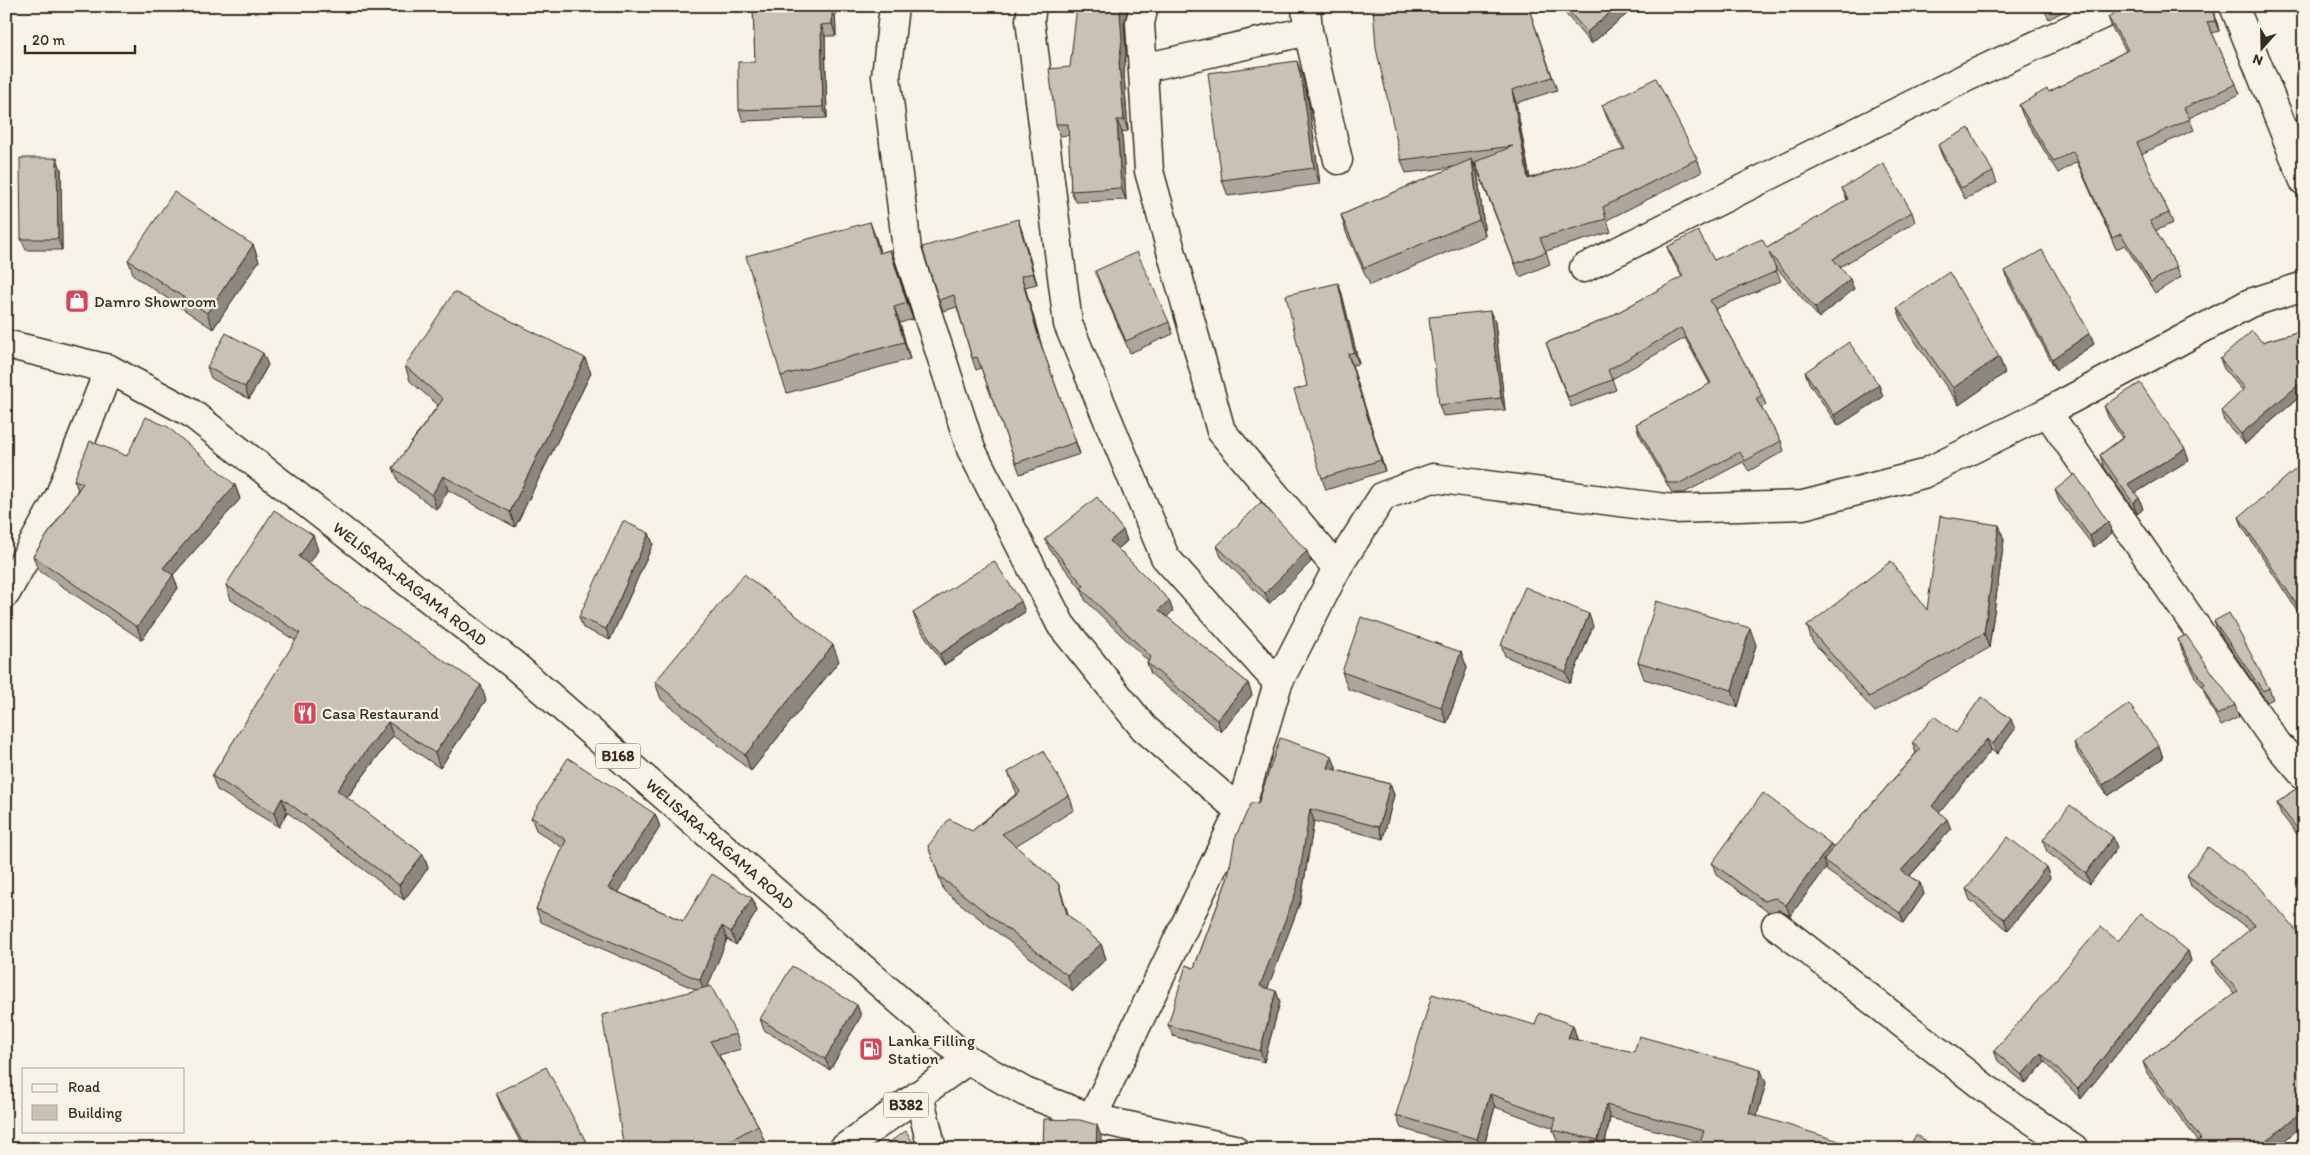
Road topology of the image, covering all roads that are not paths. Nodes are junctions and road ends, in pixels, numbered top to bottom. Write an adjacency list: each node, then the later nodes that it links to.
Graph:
1 (894, 6): 19 (street)
2 (1032, 6): 17 (street)
3 (1144, 6): 7 (street)
4 (2121, 6): 10 (street)
5 (2234, 6): 9 (street)
6 (1307, 19): 7 (street); 8 (street)
7 (1143, 68): 15 (street)
8 (1338, 160)
9 (2304, 181)
10 (1584, 268)
11 (2304, 286): 14 (street)
12 (6, 344): 13 (street, WELISARA-RAGAMA ROAD / B168)
13 (109, 368): 16 (street); 21 (street, WELISARA-RAGAMA ROAD / B168)
14 (2047, 412): 15 (street); 18 (street)
15 (1337, 568): 17 (street)
16 (6, 593)
17 (1278, 683): 19 (street)
18 (2304, 775)
19 (1240, 811): 23 (street)
20 (1776, 925): 27 (street)
21 (968, 1060): 22 (street, B382); 23 (street, WELISARA-RAGAMA ROAD / B168)
22 (919, 1095): 24 (street, B382); 25 (street)
23 (1092, 1118): 26 (street, WELISARA-RAGAMA ROAD / B168)
24 (843, 1149)
25 (932, 1149)
26 (1234, 1149)
27 (2075, 1149)

